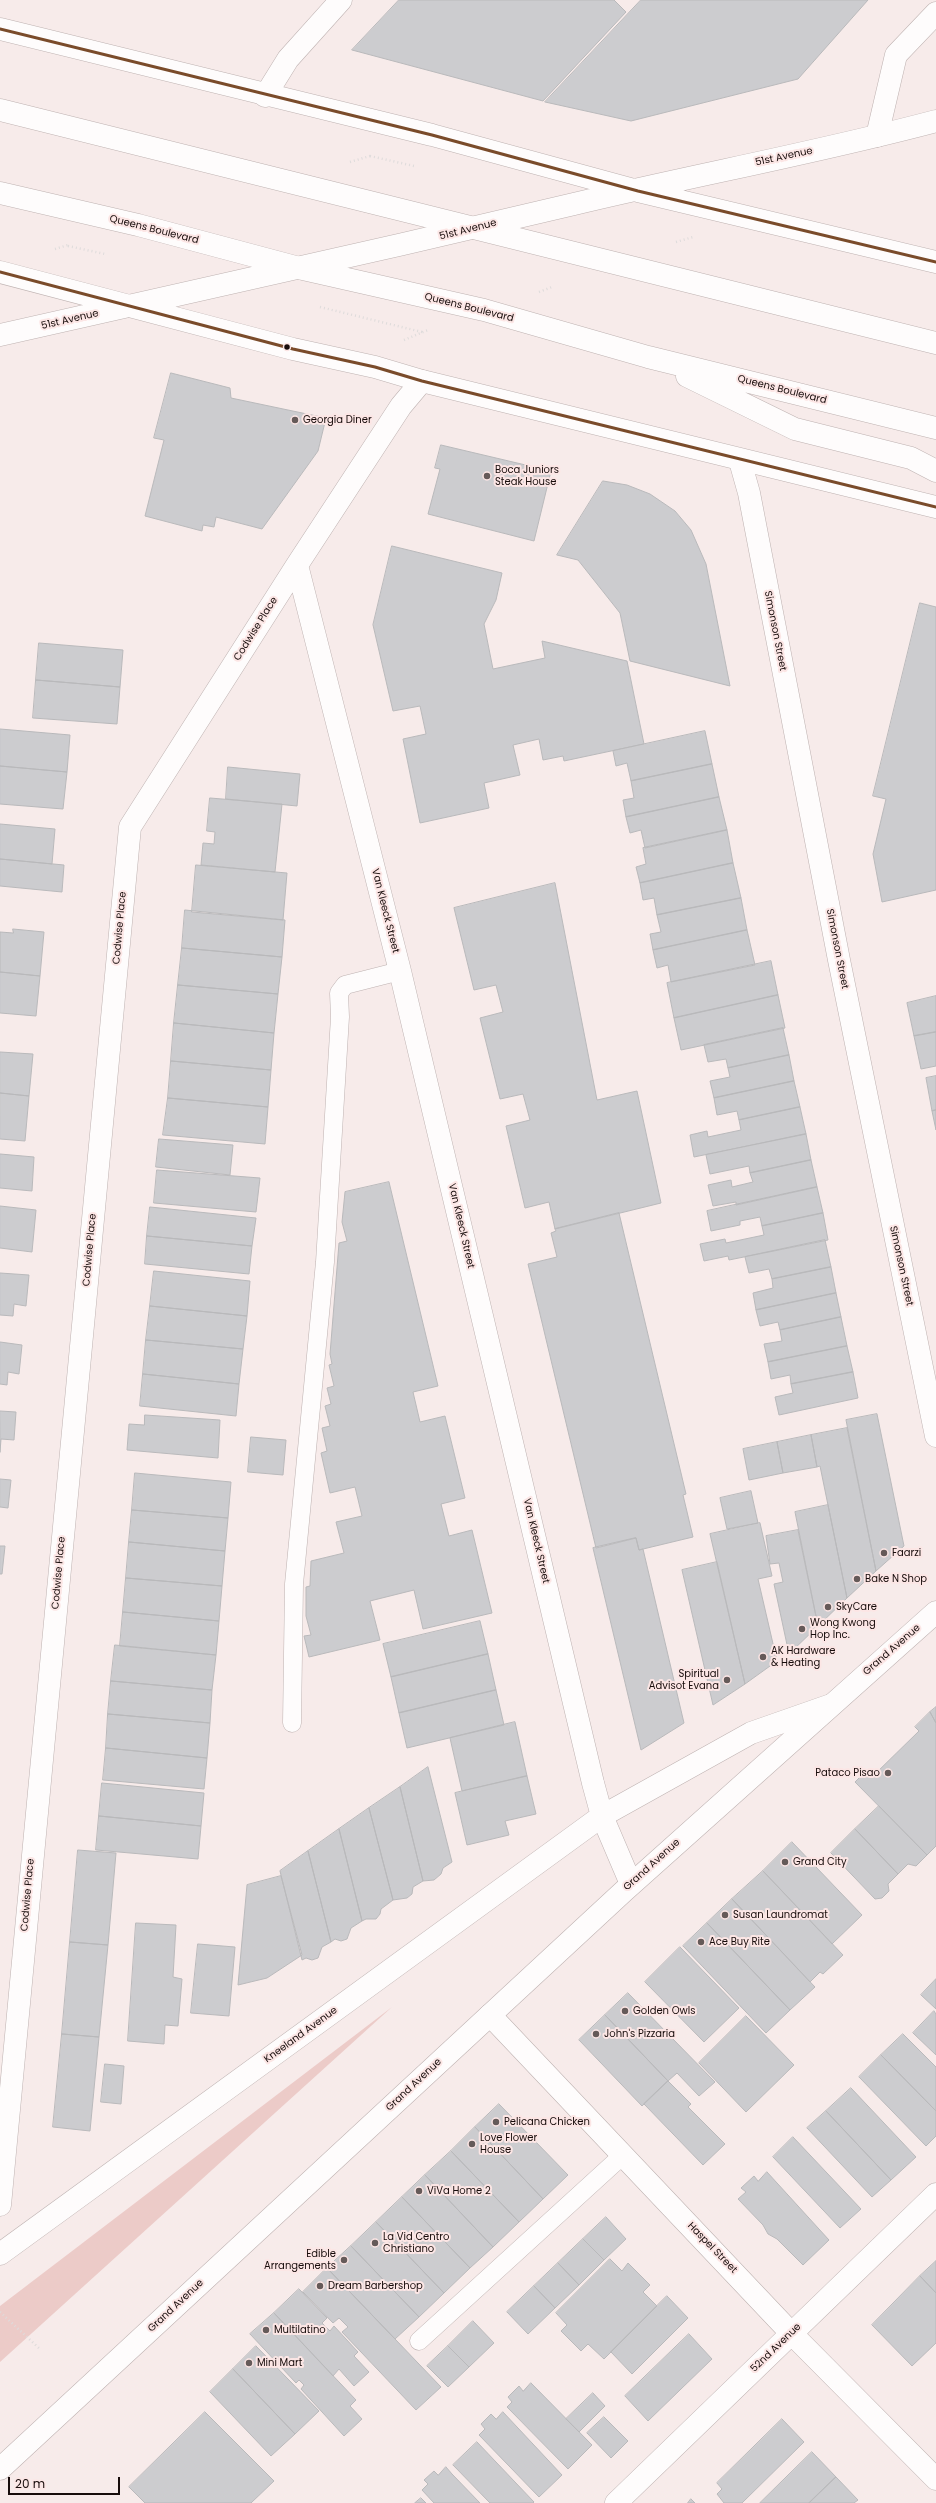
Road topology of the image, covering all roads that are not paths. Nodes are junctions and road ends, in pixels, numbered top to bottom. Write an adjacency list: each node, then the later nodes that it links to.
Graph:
1 (341, 0): 4 (street)
2 (936, 13): 7 (street)
3 (0, 29): 4 (street)
4 (266, 96): 8 (street)
5 (0, 110): 10 (street)
6 (936, 121): 7 (street, 51st Avenue)
7 (877, 136): 8 (street, 51st Avenue)
8 (638, 191): 10 (street, 51st Avenue); 11 (street)
9 (0, 194): 12 (street, Queens Boulevard)
10 (475, 229): 12 (street, 51st Avenue); 16 (street)
11 (936, 262)
12 (303, 269): 14 (street, 51st Avenue); 17 (street, Queens Boulevard)
13 (0, 272): 14 (street)
14 (130, 307): 15 (street, 51st Avenue); 18 (street)
15 (0, 335)
16 (936, 343)
17 (648, 357): 19 (street, Queens Boulevard); 21 (street)
18 (422, 381): 20 (street); 23 (street, Codwise Place)
19 (936, 428)
20 (740, 461): 22 (street); 25 (street, Simonson Street)
21 (936, 471)
22 (936, 507)
23 (297, 565): 24 (street, Van Kleeck Street); 34 (street, Codwise Place)
24 (400, 971): 28 (lane); 29 (street, Van Kleeck Street)
25 (936, 1436)
26 (936, 1612): 27 (street, Grand Avenue)
27 (831, 1705): 29 (street, Grand Avenue); 30 (street, Grand Avenue)
28 (292, 1723)
29 (602, 1816): 30 (street, Van Kleeck Street); 35 (street, Kneeland Avenue)
30 (631, 1884): 31 (street, Grand Avenue)
31 (490, 2015): 32 (street, Haspel Street); 38 (street, Grand Avenue)
32 (623, 2155): 36 (street, Haspel Street); 37 (lane)
33 (936, 2194): 36 (street, 52nd Avenue)
34 (0, 2204)
35 (0, 2254)
36 (792, 2333): 39 (street, Haspel Street); 40 (street, 52nd Avenue)
37 (419, 2341)
38 (0, 2469)
39 (936, 2479)
40 (616, 2503)

